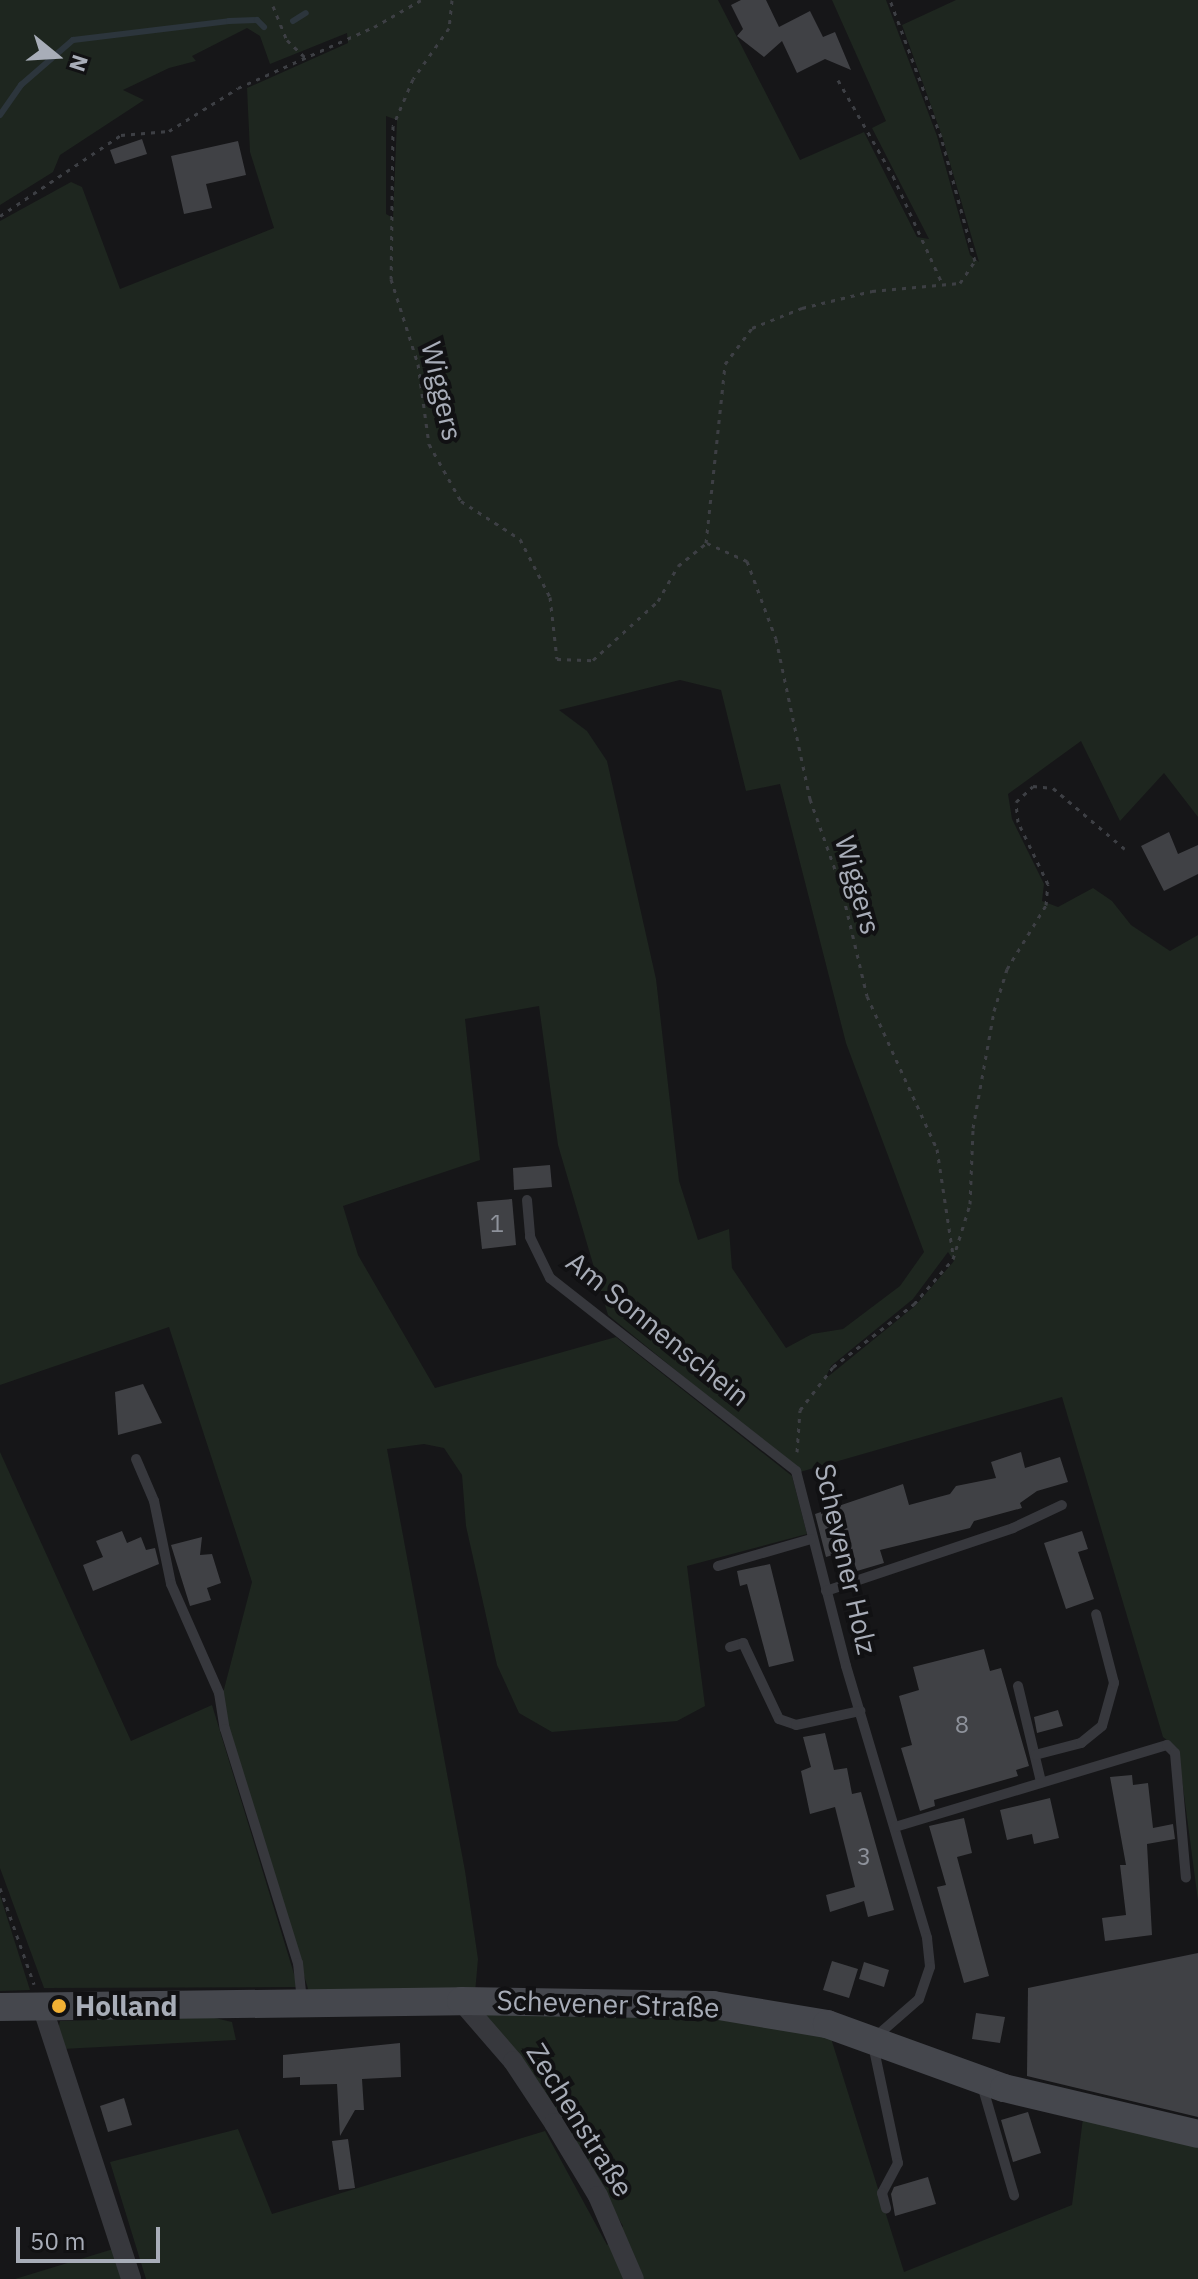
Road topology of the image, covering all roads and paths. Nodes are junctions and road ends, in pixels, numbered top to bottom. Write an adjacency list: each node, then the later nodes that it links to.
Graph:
1 (421, 0): 5 (path)
2 (452, 0): 9 (path, Wiggers)
3 (890, 0): 8 (path)
4 (273, 6): 5 (path)
5 (307, 59): 7 (path)
6 (838, 80): 8 (path)
7 (0, 216)
8 (942, 284): 9 (path)
9 (706, 543): 12 (path, Wiggers)
10 (1125, 849): 12 (path, Schevener Holz)
11 (527, 1200): 14 (lane, Am Sonnenschein)
12 (953, 1259): 14 (path, Schevener Holz)
13 (136, 1459): 29 (lane)
14 (796, 1471): 16 (lane, Schevener Holz)
15 (1062, 1505): 18 (lane)
16 (811, 1539): 17 (lane); 18 (lane, Schevener Holz)
17 (718, 1566)
18 (826, 1591): 22 (lane, Schevener Holz)
19 (1096, 1614): 23 (lane)
20 (730, 1647): 22 (lane)
21 (1018, 1686): 23 (lane)
22 (860, 1711): 25 (lane, Schevener Holz)
23 (1035, 1755): 24 (lane)
24 (1041, 1782): 25 (lane); 26 (lane)
25 (895, 1827): 32 (lane, Schevener Holz)
26 (1186, 1878)
27 (0, 1888): 30 (path)
28 (461, 2001): 29 (main road, Schevener Straße); 32 (main road, Schevener Straße); 38 (street, Zechenstraße)
29 (302, 2003): 30 (main road, Schevener Straße)
30 (42, 2006): 31 (main road, Schevener Straße); 37 (street)
31 (0, 2007)
32 (872, 2040): 33 (main road, Schevener Straße); 36 (lane)
33 (981, 2079): 34 (main road, Schevener Straße); 35 (lane)
34 (1198, 2134)
35 (1014, 2195)
36 (886, 2208)
37 (131, 2279)
38 (634, 2279)

